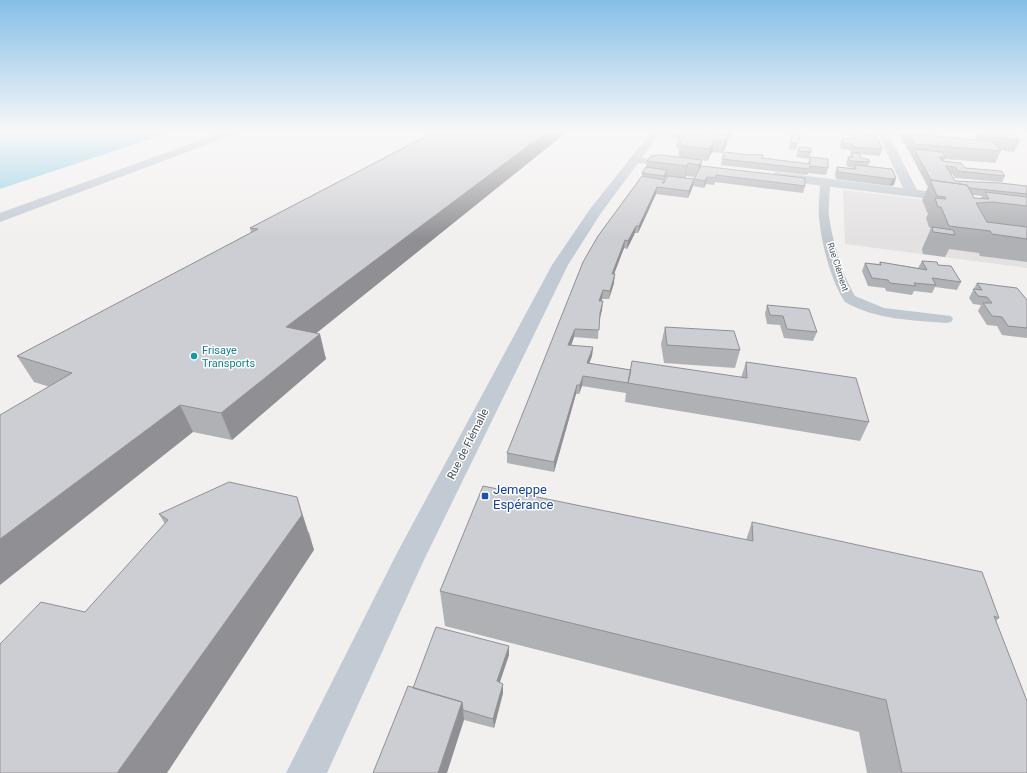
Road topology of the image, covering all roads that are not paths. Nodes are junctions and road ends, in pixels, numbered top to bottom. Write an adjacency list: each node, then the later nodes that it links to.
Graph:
1 (137, 167): 8 (street)
2 (629, 167): 10 (street, Rue de Flémalle)
3 (899, 167): 6 (street)
4 (760, 174): 5 (street)
5 (825, 183): 6 (street); 9 (lane, Rue Clément)
6 (912, 193): 7 (street)
7 (966, 200)
8 (0, 218)
9 (946, 319)
10 (306, 773)

